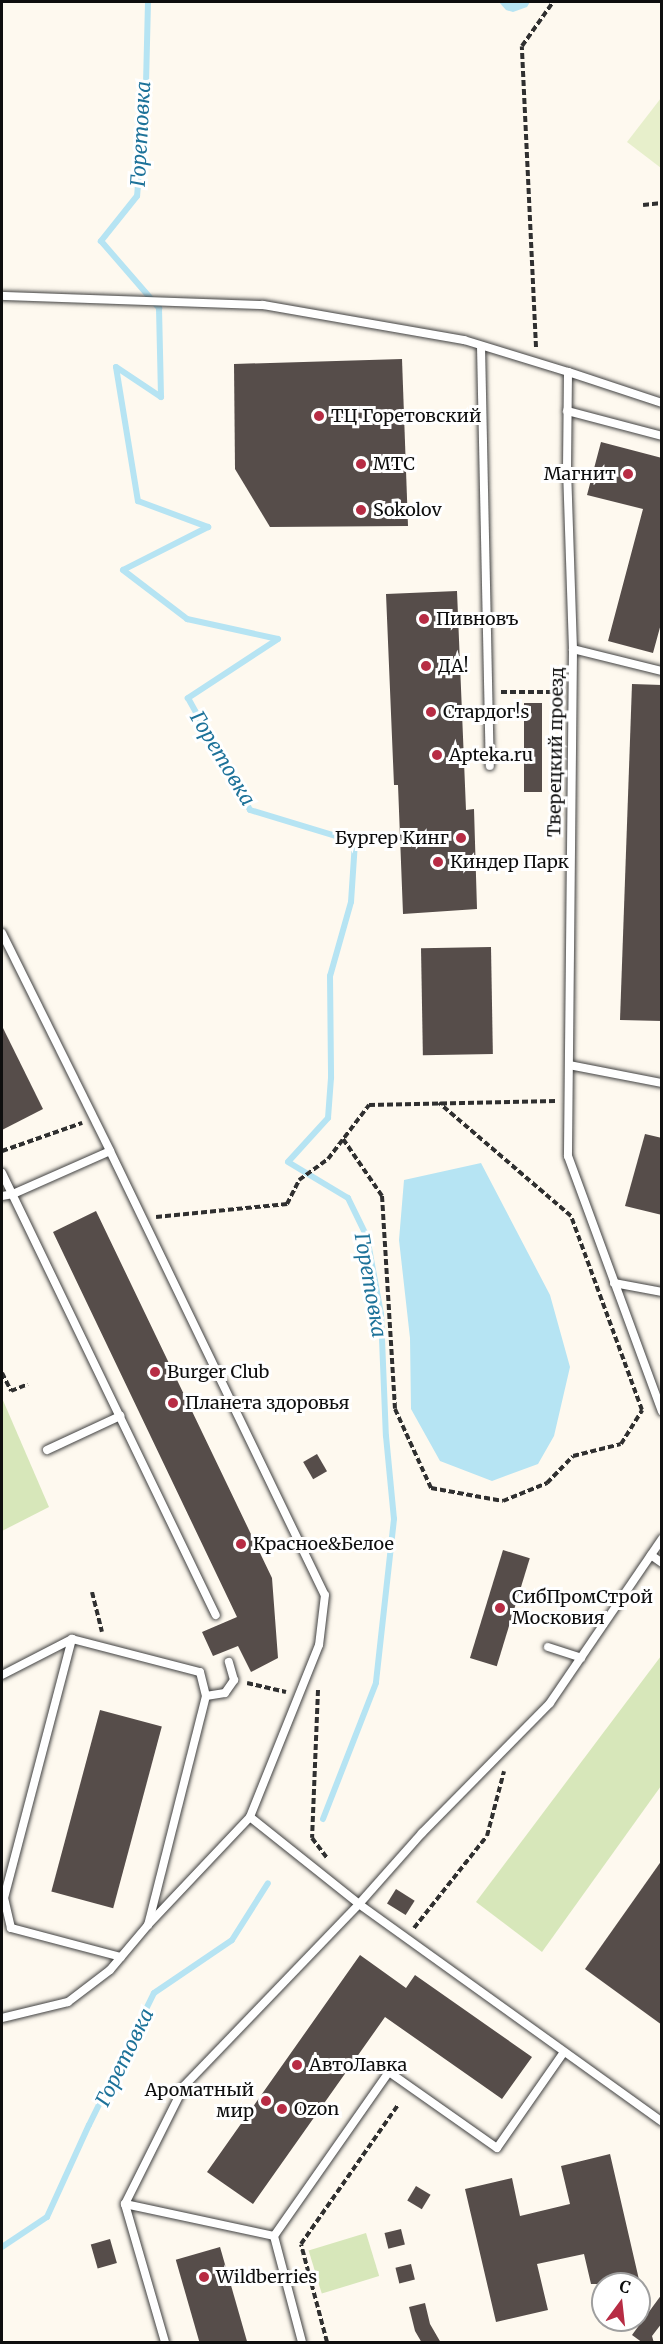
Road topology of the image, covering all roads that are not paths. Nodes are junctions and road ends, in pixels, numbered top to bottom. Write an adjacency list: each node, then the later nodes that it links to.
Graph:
1 (2, 296): 2 (lane)
2 (481, 346): 3 (lane); 9 (lane)
3 (568, 372): 4 (lane); 5 (lane, Тверецкий проезд)
4 (662, 403)
5 (567, 411): 6 (lane); 7 (lane, Тверецкий проезд)
6 (662, 436)
7 (573, 649): 8 (lane); 11 (lane, Тверецкий проезд)
8 (662, 670)
9 (490, 766)
10 (2, 933): 13 (lane)
11 (569, 1065): 12 (lane); 17 (lane, Тверецкий проезд)
12 (662, 1083)
13 (110, 1150): 15 (lane); 32 (lane)
14 (2, 1173): 15 (lane)
15 (13, 1194): 16 (lane); 20 (lane)
16 (2, 1196)
17 (614, 1283): 18 (lane); 19 (lane, Тверецкий проезд)
18 (662, 1292)
19 (662, 1411)
20 (120, 1416): 21 (lane); 25 (lane)
21 (47, 1450)
22 (662, 1539): 23 (lane)
23 (651, 1555): 24 (lane); 28 (lane)
24 (662, 1563)
25 (216, 1615)
26 (72, 1639): 30 (lane); 31 (lane); 35 (lane)
27 (548, 1647): 28 (lane)
28 (581, 1658): 33 (lane)
29 (230, 1662): 31 (lane)
30 (2, 1675)
31 (206, 1696): 34 (lane)
32 (250, 1817): 33 (lane); 34 (lane)
33 (359, 1904): 37 (lane); 39 (lane)
34 (148, 1925): 35 (lane)
35 (121, 1957): 36 (lane)
36 (2, 2018)
37 (564, 2052): 38 (lane); 40 (lane)
38 (662, 2122)
39 (125, 2205): 40 (lane); 41 (lane)
40 (274, 2236): 42 (lane)
41 (165, 2343)
42 (302, 2343)

